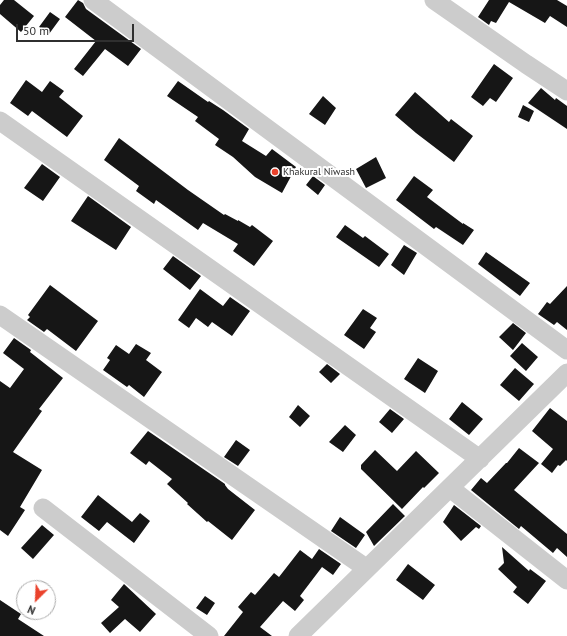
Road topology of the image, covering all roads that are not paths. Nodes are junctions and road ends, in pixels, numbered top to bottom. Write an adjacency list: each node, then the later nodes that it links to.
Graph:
1 (93, 0): 6 (street)
2 (434, 0): 3 (street)
3 (567, 91)
4 (0, 121): 8 (street)
5 (0, 315): 11 (street)
6 (567, 350)
7 (567, 373): 8 (street)
8 (480, 458): 9 (street)
9 (450, 488): 11 (street); 12 (street)
10 (43, 508): 13 (street)
11 (366, 568): 14 (street)
12 (567, 580)
13 (209, 636)
14 (298, 636)

